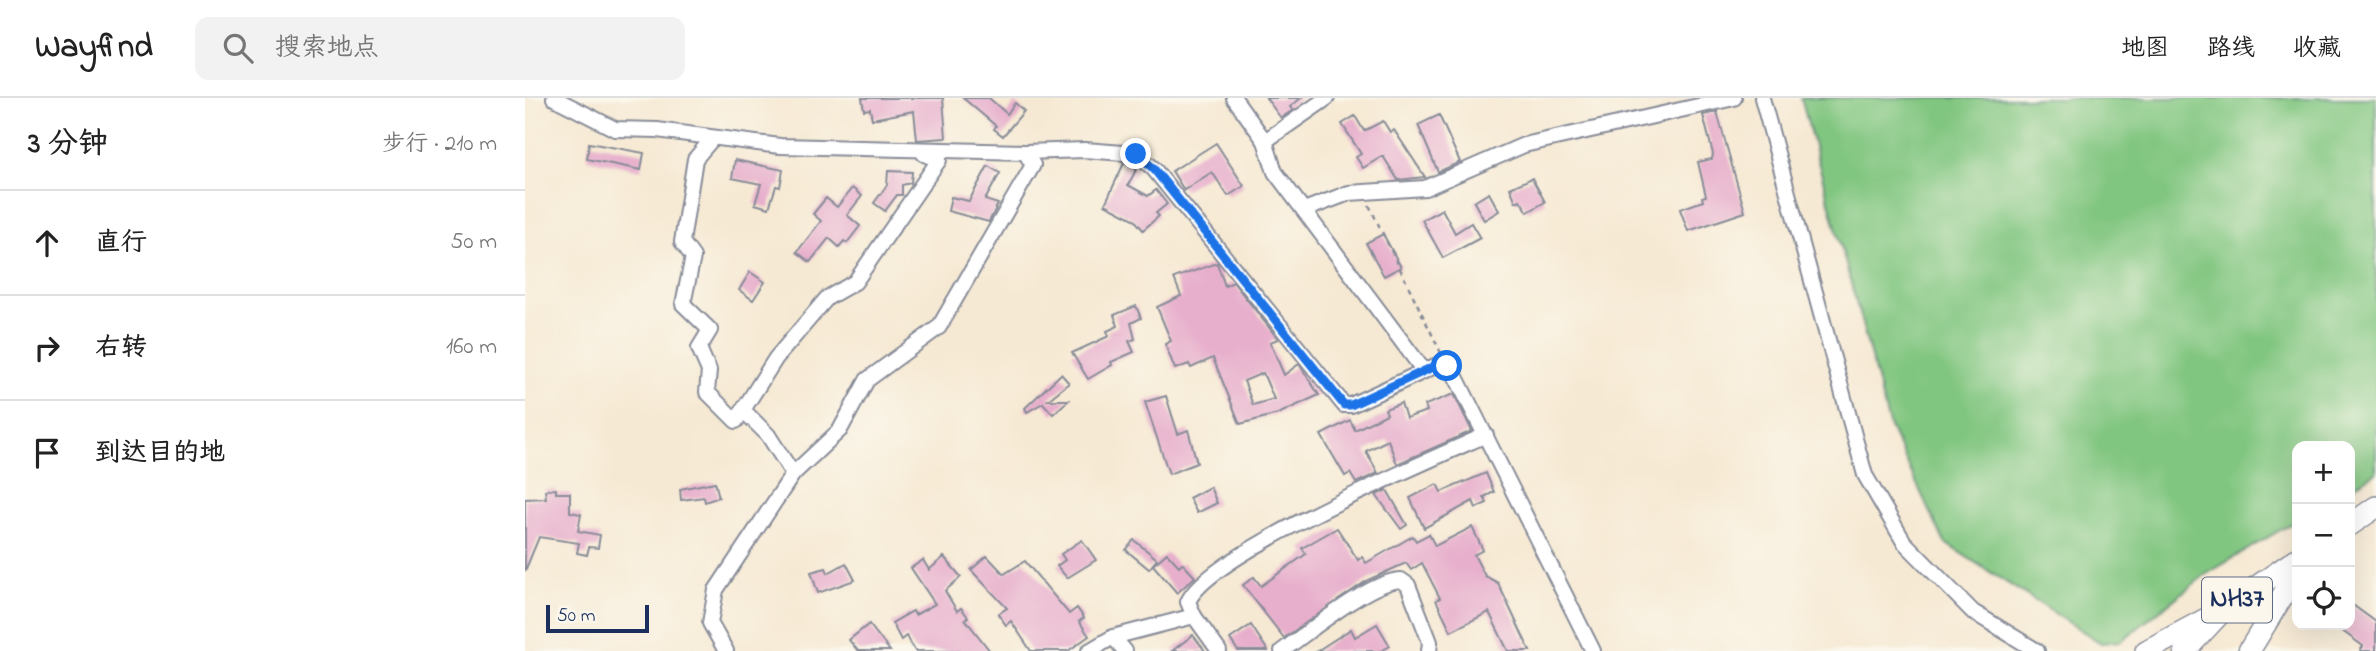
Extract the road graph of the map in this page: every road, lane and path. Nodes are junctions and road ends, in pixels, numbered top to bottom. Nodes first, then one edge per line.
1 (554, 98) edge
2 (1234, 98) edge
3 (1327, 98) edge
4 (1734, 98) edge
5 (1762, 98) edge
6 (712, 139) junction
7 (1265, 141) junction
8 (914, 150) junction
9 (1025, 152) junction
10 (1363, 192) junction
11 (1304, 211) junction
12 (1447, 366) junction
13 (1424, 371) junction
14 (743, 410) junction
15 (1486, 435) junction
16 (793, 474) junction
17 (2376, 507) edge
18 (2355, 522) edge
19 (2292, 562) edge
20 (2292, 580) edge
21 (2223, 610) junction
22 (1193, 616) junction
23 (1113, 637) junction
24 (726, 651) edge
25 (1089, 651) edge
26 (1125, 651) edge
27 (1219, 651) edge
28 (1282, 651) edge
29 (1429, 651) edge
30 (1593, 651) edge
31 (2037, 651) edge
32 (2146, 651) edge
33 (2185, 651) edge
34 (2249, 651) edge

1 - 6 street
2 - 7 street
3 - 7 street
4 - 10 street
5 - 31 street
6 - 8 street
6 - 14 street
7 - 11 street
8 - 9 street
8 - 14 street
9 - 13 street
9 - 16 street
10 - 11 street
10 - 12 path
11 - 13 street
12 - 13 street
12 - 15 street
14 - 16 street
15 - 22 street
15 - 30 street
16 - 24 street
17 - 18 highway
19 - 21 highway, NH37
20 - 34 highway
21 - 32 highway
21 - 33 highway, NH37
22 - 23 street
22 - 27 street
23 - 25 street
23 - 26 street
28 - 29 street

